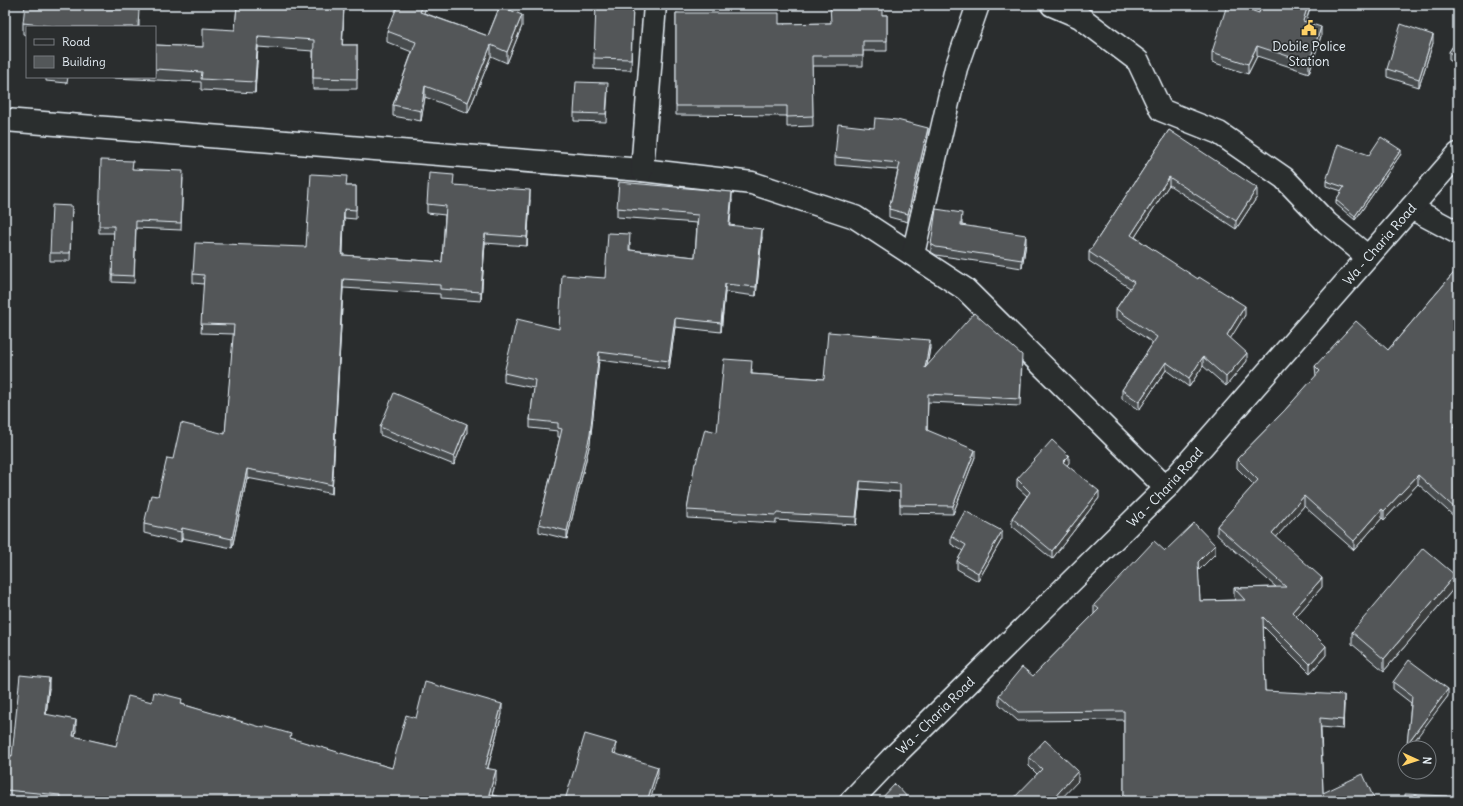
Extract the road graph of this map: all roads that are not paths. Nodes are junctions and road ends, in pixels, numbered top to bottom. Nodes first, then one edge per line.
1 (655, 5) edge
2 (978, 5) edge
3 (1052, 5) edge
4 (5, 120) edge
5 (1458, 154) edge
6 (642, 170) junction
7 (1411, 208) junction
8 (1458, 233) edge
9 (913, 254) junction
10 (1368, 257) junction
11 (1166, 488) junction
12 (851, 801) edge

1 - 6 street
2 - 9 street
3 - 10 street
4 - 6 street
5 - 7 street, Wa - Charia Road
6 - 9 street
7 - 8 street
7 - 10 street, Wa - Charia Road
9 - 11 street
10 - 11 street, Wa - Charia Road
11 - 12 street, Wa - Charia Road

